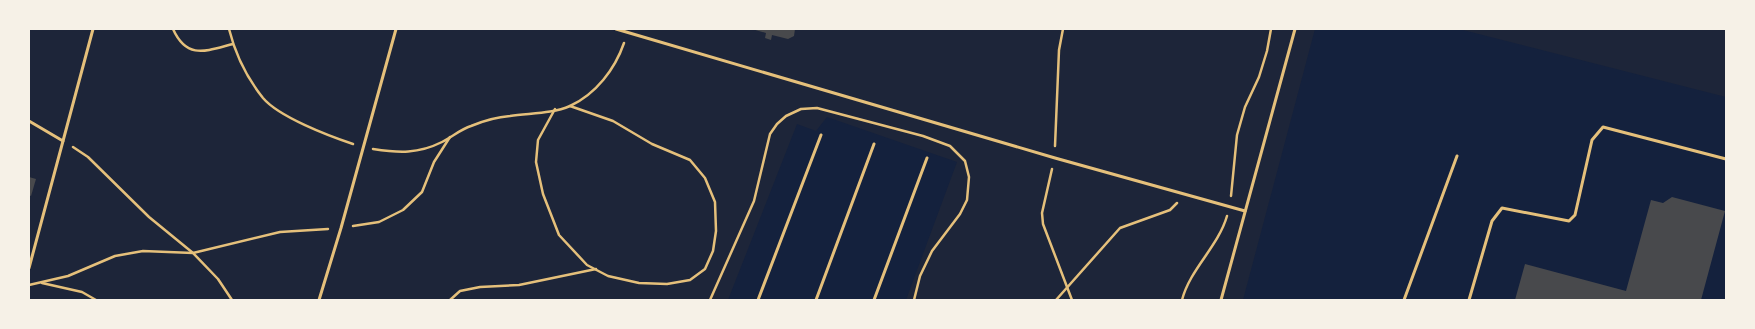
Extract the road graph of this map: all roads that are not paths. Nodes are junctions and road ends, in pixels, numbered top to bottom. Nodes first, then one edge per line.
1 (93, 29) edge
2 (396, 29) edge
3 (616, 29) edge
4 (1295, 29) edge
5 (29, 121) edge
6 (821, 135) dead end
7 (63, 141) junction
8 (874, 144) dead end
9 (1457, 156) dead end
10 (927, 158) dead end
11 (1726, 159) edge
12 (1245, 211) junction
13 (29, 268) edge
14 (320, 300) edge
15 (758, 300) edge
16 (816, 300) edge
17 (874, 300) edge
18 (1221, 300) edge
19 (1404, 300) edge
20 (1469, 300) edge

1 - 7 lane
2 - 14 lane
3 - 12 lane
4 - 12 lane
5 - 7 lane
6 - 15 lane
7 - 13 lane
8 - 16 lane
9 - 19 lane
10 - 17 lane
11 - 20 lane
12 - 18 lane

